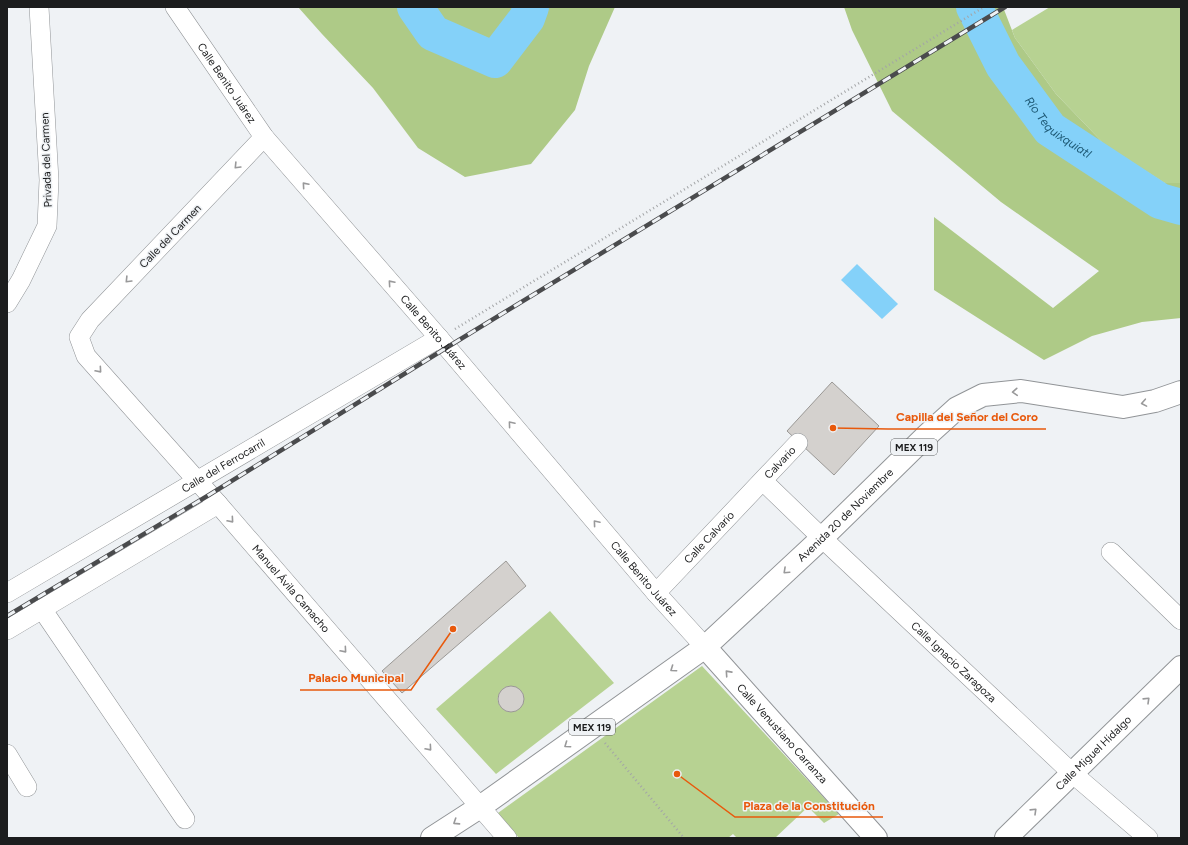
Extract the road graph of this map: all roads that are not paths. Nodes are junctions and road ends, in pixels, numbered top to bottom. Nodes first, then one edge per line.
1 (39, 7) edge
2 (175, 7) edge
3 (264, 137) junction
4 (7, 303) edge
5 (79, 337) joint
6 (439, 338) junction
7 (1181, 392) edge
8 (798, 443) dead end
9 (196, 481) junction
10 (763, 481) junction
11 (218, 504) junction
12 (822, 538) junction
13 (1111, 552) dead end
14 (7, 593) edge
15 (656, 593) junction
16 (42, 609) junction
17 (1181, 620) edge
18 (7, 630) edge
19 (705, 647) junction
20 (1181, 667) edge
21 (7, 754) edge
22 (1072, 773) junction
23 (27, 786) dead end
24 (480, 807) junction
25 (185, 819) dead end
26 (432, 838) edge
27 (507, 838) edge
28 (876, 838) edge
29 (1006, 838) edge
30 (1148, 838) edge

1 - 4 street, Privada del Carmen
2 - 3 street, Calle Benito Juárez
3 -> 5 street, Calle del Carmen
6 -> 3 street, Calle Benito Juárez
5 -> 9 street, Manuel Ávila Camacho
6 - 9 street, Calle del Ferrocarril
15 -> 6 street, Calle Benito Juárez
7 -> 12 main road, Avenida 20 de Noviembre / MEX 119
8 - 10 street, Calvario
9 - 11 street, Manuel Ávila Camacho
9 - 14 street, Calle del Ferrocarril
10 - 12 street, Calle Ignacio Zaragoza
10 - 15 street, Calle Calvario
11 - 16 street
11 -> 24 street, Manuel Ávila Camacho
12 -> 19 main road, Avenida 20 de Noviembre / MEX 119
12 - 22 street, Calle Ignacio Zaragoza
13 - 17 street
15 - 19 street, Calle Benito Juárez
16 - 18 street
16 - 25 street
19 -> 24 main road, MEX 119
28 -> 19 main road, Calle Venustiano Carranza
22 -> 20 main road, Calle Miguel Hidalgo
21 - 23 street
29 -> 22 main road, Calle Miguel Hidalgo
22 - 30 street, Calle Ignacio Zaragoza
24 -> 26 main road, MEX 119
24 - 27 street, Manuel Ávila Camacho

